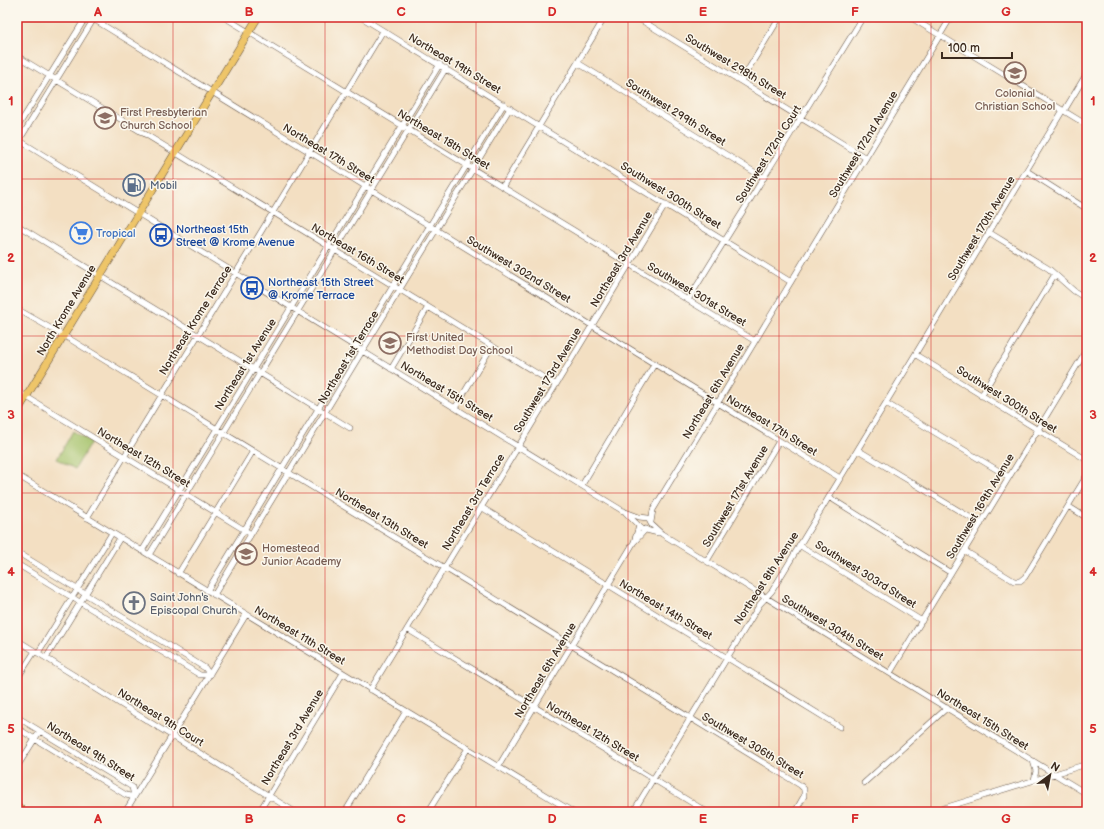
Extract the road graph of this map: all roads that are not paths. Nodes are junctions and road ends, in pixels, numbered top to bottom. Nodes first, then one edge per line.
1 (86, 17) edge
2 (224, 17) edge
3 (258, 17) edge
4 (361, 17) edge
5 (605, 17) edge
6 (636, 17) edge
7 (780, 17) edge
8 (863, 17) edge
9 (910, 17) edge
10 (952, 17) edge
11 (93, 18) edge
12 (384, 31) junction
13 (249, 32) junction
14 (940, 36) junction
15 (17, 56) edge
16 (578, 63) junction
17 (440, 64) junction
18 (446, 68) junction
19 (1087, 73) edge
20 (50, 76) junction
21 (56, 80) junction
22 (741, 81) junction
23 (347, 91) junction
24 (212, 93) junction
25 (504, 104) junction
26 (510, 108) junction
27 (1064, 111) junction
28 (801, 118) junction
29 (1087, 125) edge
30 (403, 126) junction
31 (539, 126) junction
32 (17, 128) edge
33 (408, 129) junction
34 (18, 141) edge
35 (310, 152) junction
36 (175, 154) junction
37 (866, 158) junction
38 (468, 165) junction
39 (473, 168) junction
40 (1027, 171) junction
41 (764, 178) junction
42 (365, 186) junction
43 (503, 186) junction
44 (372, 190) junction
45 (666, 204) junction
46 (1087, 209) edge
47 (273, 213) junction
48 (138, 214) junction
49 (17, 225) edge
50 (430, 226) junction
51 (436, 230) junction
52 (990, 233) junction
53 (726, 241) junction
54 (329, 247) junction
55 (335, 251) junction
56 (629, 264) junction
57 (236, 274) junction
58 (1055, 274) junction
59 (100, 275) junction
60 (791, 282) junction
61 (394, 286) junction
62 (400, 290) junction
63 (1087, 299) edge
64 (688, 300) junction
65 (428, 307) junction
66 (291, 308) junction
67 (17, 309) edge
68 (298, 312) junction
69 (592, 324) junction
70 (198, 335) junction
71 (63, 336) junction
72 (755, 341) junction
73 (492, 346) junction
74 (356, 348) junction
75 (1087, 349) edge
76 (363, 352) junction
77 (916, 355) junction
78 (655, 364) junction
79 (253, 369) junction
80 (391, 369) junction
81 (260, 373) junction
82 (556, 385) junction
83 (17, 391) edge
84 (161, 396) junction
85 (981, 396) junction
86 (26, 397) junction
87 (717, 403) junction
88 (886, 403) junction
89 (455, 408) junction
90 (318, 409) junction
91 (17, 412) edge
92 (325, 413) junction
93 (350, 428) dead end
94 (217, 430) junction
95 (1038, 430) junction
96 (223, 433) junction
97 (779, 441) junction
98 (518, 447) junction
99 (858, 450) junction
100 (253, 452) junction
101 (124, 456) junction
102 (1087, 460) edge
103 (282, 469) junction
104 (288, 473) junction
105 (17, 475) edge
106 (1087, 475) edge
107 (1009, 477) junction
108 (840, 478) junction
109 (582, 485) junction
110 (180, 490) junction
111 (187, 494) junction
112 (829, 497) junction
113 (1068, 506) junction
114 (481, 507) junction
115 (653, 510) junction
116 (623, 511) junction
117 (215, 512) junction
118 (87, 518) junction
119 (644, 518) junction
120 (1087, 518) edge
121 (651, 523) junction
122 (980, 524) junction
123 (639, 526) junction
124 (646, 529) junction
125 (245, 530) junction
126 (112, 533) junction
127 (251, 534) junction
128 (662, 534) junction
129 (120, 538) junction
130 (634, 542) junction
131 (799, 545) junction
132 (142, 551) junction
133 (964, 551) junction
134 (17, 552) edge
135 (149, 555) junction
136 (707, 561) junction
137 (17, 564) edge
138 (444, 568) junction
139 (951, 573) junction
140 (178, 574) junction
141 (608, 585) junction
142 (78, 589) junction
143 (208, 591) junction
144 (85, 594) junction
145 (214, 595) junction
146 (72, 598) junction
147 (766, 598) junction
148 (80, 602) junction
149 (246, 615) junction
150 (922, 621) junction
151 (141, 628) junction
152 (407, 629) junction
153 (136, 636) junction
154 (17, 640) edge
155 (571, 646) junction
156 (37, 652) junction
157 (46, 658) junction
158 (727, 658) junction
159 (343, 673) junction
160 (890, 673) junction
161 (210, 675) junction
162 (17, 679) edge
163 (370, 690) junction
164 (535, 707) junction
165 (947, 708) junction
166 (406, 711) junction
167 (17, 717) edge
168 (690, 718) junction
169 (840, 727) dead end
170 (17, 728) edge
171 (40, 731) junction
172 (172, 736) junction
173 (35, 739) junction
174 (468, 748) junction
175 (1032, 760) junction
176 (94, 764) junction
177 (1087, 764) edge
178 (17, 767) edge
179 (498, 767) junction
180 (89, 772) junction
181 (1054, 774) junction
182 (653, 779) junction
183 (1034, 780) junction
184 (864, 783) dead end
185 (1087, 794) edge
186 (269, 796) junction
187 (134, 798) junction
188 (17, 807) edge
189 (25, 812) edge
190 (125, 812) edge
191 (259, 812) edge
192 (295, 812) edge
193 (345, 812) edge
194 (428, 812) edge
195 (572, 812) edge
196 (632, 812) edge
197 (708, 812) edge
198 (795, 812) edge
199 (931, 812) edge

1 - 20 street
2 - 13 street, Northeast 18th Street
3 - 13 highway, North Krome Avenue
4 - 12 street, Northeast 19th Street
5 - 16 street
6 - 22 street, Southwest 298th Street
7 - 22 street
8 - 28 street, Southwest 172nd Court
9 - 14 street
10 - 14 street, Southwest 172nd Avenue
11 - 21 street
11 - 24 street, Northeast 17th Street
12 - 17 street, Northeast 19th Street
12 - 23 street, Northeast Krome Terrace
13 - 23 street, Northeast 18th Street
13 - 24 highway, North Krome Avenue
14 - 27 street
14 - 37 street, Southwest 172nd Avenue
15 - 20 street, Northeast 16th Street
16 - 31 street
16 - 41 street, Southwest 299th Street
17 - 18 street, Northeast 19th Street
17 - 30 street, Northeast 1st Avenue
18 - 25 street, Northeast 19th Street
18 - 33 street, Northeast 1st Avenue
19 - 27 street, Southwest 170th Avenue
20 - 21 street, Northeast 16th Street
20 - 32 street
21 - 34 street
21 - 36 street, Northeast 16th Street
22 - 28 street, Southwest 298th Street
23 - 30 street, Northeast 18th Street
23 - 35 street, Northeast Krome Terrace
24 - 35 street, Northeast 17th Street
24 - 36 highway, North Krome Avenue
25 - 26 street, Northeast 19th Street
25 - 38 street, Northeast 1st Terrace
26 - 31 street, Northeast 19th Street
26 - 39 street, Northeast 1st Terrace
27 - 29 street
27 - 40 street, Southwest 170th Avenue
28 - 37 street, Southwest 298th Street
28 - 41 street, Southwest 172nd Court
30 - 33 street, Northeast 18th Street
30 - 42 street, Northeast 1st Avenue
31 - 43 street
31 - 45 street, Southwest 300th Street
33 - 38 street, Northeast 18th Street
33 - 44 street, Northeast 1st Avenue
34 - 48 street, Northeast 15th Street
35 - 42 street, Northeast 17th Street
35 - 47 street, Northeast Krome Terrace
36 - 47 street, Northeast 16th Street
36 - 48 highway, North Krome Avenue
37 - 60 street, Southwest 172nd Avenue
38 - 39 street, Northeast 18th Street
38 - 50 street, Northeast 1st Terrace
39 - 43 street, Northeast 18th Street
39 - 51 street, Northeast 1st Terrace
40 - 46 street
40 - 52 street, Southwest 170th Avenue
41 - 53 street, Southwest 172nd Court
42 - 44 street, Northeast 17th Street
42 - 54 street, Northeast 1st Avenue
43 - 56 street, Northeast 18th Street
44 - 50 street, Northeast 17th Street
44 - 55 street, Northeast 1st Avenue
45 - 53 street, Southwest 300th Street
45 - 56 street, Northeast 3rd Avenue
47 - 54 street, Northeast 16th Street
47 - 57 street, Northeast Krome Terrace
48 - 57 street, Northeast 15th Street
48 - 59 highway, North Krome Avenue
49 - 59 street
50 - 51 street, Northeast 17th Street
50 - 61 street, Northeast 1st Terrace
51 - 62 street, Northeast 1st Terrace
51 - 69 street, Southwest 302nd Street
52 - 58 street
52 - 77 street, Southwest 170th Avenue
53 - 60 street, Southwest 300th Street
53 - 64 street, Southwest 172nd Court
54 - 55 street, Northeast 16th Street
54 - 66 street, Northeast 1st Avenue
55 - 61 street, Northeast 16th Street
55 - 68 street, Northeast 1st Avenue
56 - 64 street, Southwest 301st Street
56 - 69 street, Northeast 3rd Avenue
57 - 66 street, Northeast 15th Street
57 - 70 street, Northeast Krome Terrace
58 - 63 street
58 - 85 street
59 - 70 street
59 - 71 highway, North Krome Avenue
60 - 72 street, Northeast 6th Avenue
61 - 62 street, Northeast 16th Street
61 - 74 street, Northeast 1st Terrace
62 - 65 street, Northeast 16th Street
62 - 76 street, Northeast 1st Terrace
64 - 72 street, Southwest 301st Street
65 - 73 street
65 - 80 street
66 - 68 street, Northeast 15th Street
66 - 79 street, Northeast 1st Avenue
67 - 71 street, Northeast 13th Street
68 - 74 street, Northeast 15th Street
68 - 81 street, Northeast 1st Avenue
69 - 78 street, Northeast 17th Street
69 - 82 street, Southwest 173rd Avenue
70 - 79 street
70 - 84 street, Northeast Krome Terrace
71 - 84 street, Northeast 13th Street
71 - 86 highway, North Krome Avenue
72 - 87 street, Northeast 6th Avenue
73 - 82 street
73 - 89 street
74 - 76 street, Northeast 15th Street
74 - 90 street, Northeast 1st Terrace
75 - 95 street, Southwest 169th Avenue
76 - 80 street, Northeast 15th Street
76 - 92 street, Northeast 1st Terrace
77 - 85 street, Southwest 300th Street
77 - 88 street, Northeast 8th Avenue
78 - 87 street, Northeast 17th Street
78 - 109 street
79 - 81 street
79 - 94 street, Northeast 1st Avenue
80 - 89 street, Northeast 15th Street
81 - 90 street
81 - 96 street, Northeast 1st Avenue
82 - 98 street, Southwest 173rd Avenue
83 - 86 street, Northeast 12th Street
84 - 94 street, Northeast 13th Street
84 - 101 street, Northeast Krome Terrace
85 - 95 street, Southwest 300th Street
86 - 91 highway, North Krome Avenue
86 - 101 street, Northeast 12th Street
87 - 97 street, Northeast 17th Street
87 - 115 street, Northeast 6th Avenue
88 - 99 street, Northeast 8th Avenue
88 - 107 street
89 - 98 street, Northeast 15th Street
90 - 92 street
90 - 103 street, Northeast 1st Terrace
92 - 93 street
92 - 104 street, Northeast 1st Terrace
94 - 96 street, Northeast 13th Street
94 - 110 street, Northeast 1st Avenue
95 - 102 street, Southwest 300th Street
95 - 107 street, Southwest 169th Avenue
96 - 100 street, Northeast 13th Street
96 - 111 street, Northeast 1st Avenue
97 - 108 street, Northeast 17th Street
97 - 136 street, Southwest 171st Avenue
98 - 109 street, Northeast 15th Street
98 - 114 street, Northeast 3rd Terrace
99 - 108 street, Northeast 8th Avenue
99 - 122 street
100 - 103 street, Northeast 13th Street
100 - 117 street
101 - 110 street, Northeast 12th Street
101 - 118 street, Northeast Krome Terrace
103 - 104 street, Northeast 13th Street
103 - 125 street, Northeast 1st Terrace
104 - 127 street, Northeast 1st Terrace
104 - 138 street, Northeast 13th Street
105 - 118 street, Northeast 11th Street
106 - 113 street
107 - 122 street, Southwest 169th Avenue
108 - 112 street, Northeast 8th Avenue
109 - 116 street, Northeast 15th Street
110 - 111 street, Northeast 12th Street
110 - 132 street, Northeast 1st Avenue
111 - 117 street, Northeast 12th Street
111 - 135 street, Northeast 1st Avenue
112 - 131 street, Northeast 8th Avenue
112 - 139 street
113 - 120 street
113 - 133 street
114 - 138 street, Northeast 3rd Terrace
114 - 141 street, Northeast 14th Street
115 - 119 street, Northeast 6th Avenue
115 - 121 street, Northeast 6th Avenue
116 - 119 street, Northeast 15th Street
116 - 123 street, Northeast 15th Street
117 - 125 street, Northeast 12th Street
117 - 140 street
118 - 126 street, Northeast 11th Street
119 - 121 street
119 - 123 street
121 - 124 street
121 - 128 street
122 - 133 street, Southwest 169th Avenue
123 - 124 street
123 - 130 street, Northeast 6th Avenue
124 - 128 street
124 - 130 street, Northeast 6th Avenue
125 - 127 street, Northeast 12th Street
125 - 143 street, Northeast 1st Terrace
126 - 129 street, Northeast 11th Street
126 - 142 street
127 - 145 street, Northeast 1st Terrace
128 - 136 street
129 - 132 street, Northeast 11th Street
129 - 144 street
130 - 141 street, Northeast 6th Avenue
131 - 147 street, Northeast 8th Avenue
131 - 150 street, Southwest 303rd Street
132 - 135 street, Northeast 11th Street
133 - 139 street, Southwest 169th Avenue
134 - 142 street
135 - 140 street, Northeast 11th Street
136 - 147 street
137 - 146 street
138 - 152 street
138 - 155 street, Northeast 13th Street
139 - 150 street, Southwest 169th Avenue
140 - 143 street, Northeast 11th Street
141 - 155 street, Northeast 6th Avenue
141 - 158 street, Northeast 14th Street
142 - 144 street
142 - 146 street
143 - 145 street, Northeast 11th Street
144 - 148 street
144 - 151 street
145 - 149 street, Northeast 11th Street
146 - 148 street
146 - 156 street
147 - 158 street, Northeast 8th Avenue
147 - 160 street, Southwest 304th Street
148 - 153 street
148 - 157 street
149 - 159 street, Northeast 11th Street
149 - 161 street
150 - 160 street, Southwest 169th Avenue
151 - 153 street
151 - 161 street
152 - 163 street
152 - 164 street, Northeast 12th Street
153 - 161 street
154 - 156 street, Northeast 9th Court
155 - 164 street, Northeast 6th Avenue
155 - 168 street, Northeast 13th Street
156 - 157 street, Northeast 9th Court
156 - 162 street
157 - 172 street, Northeast 9th Court
158 - 168 street, Northeast 8th Avenue
158 - 169 street, Northeast 14th Street
159 - 163 street, Northeast 11th Street
159 - 186 street, Northeast 3rd Avenue
160 - 165 street, Northeast 15th Street
161 - 172 street
163 - 166 street, Northeast 11th Street
164 - 179 street, Northeast 6th Avenue
164 - 182 street, Northeast 12th Street
165 - 175 street, Northeast 15th Street
165 - 184 street
166 - 174 street, Northeast 11th Street
166 - 193 street
167 - 171 street, Northeast 9th Street
168 - 182 street, Northeast 8th Avenue
168 - 198 street, Southwest 306th Street
170 - 173 street, Northeast 9th Street
171 - 173 street
171 - 176 street, Northeast 9th Street
172 - 186 street, Northeast 9th Court
172 - 187 street
173 - 178 street
173 - 180 street, Northeast 9th Street
174 - 179 street, Northeast 11th Street
174 - 194 street
175 - 181 street, Northeast 15th Street
175 - 183 street
176 - 180 street
176 - 187 street, Northeast 9th Street
177 - 181 street
179 - 195 street, Northeast 11th Street
180 - 187 street, Northeast 9th Street
181 - 183 street
181 - 185 street, Northeast 15th Street
182 - 196 street, Northeast 8th Avenue
182 - 197 street, Northeast 12th Street
183 - 199 street
186 - 191 street, Northeast 3rd Avenue
186 - 192 street, Northeast 9th Court
187 - 190 street
188 - 189 highway

